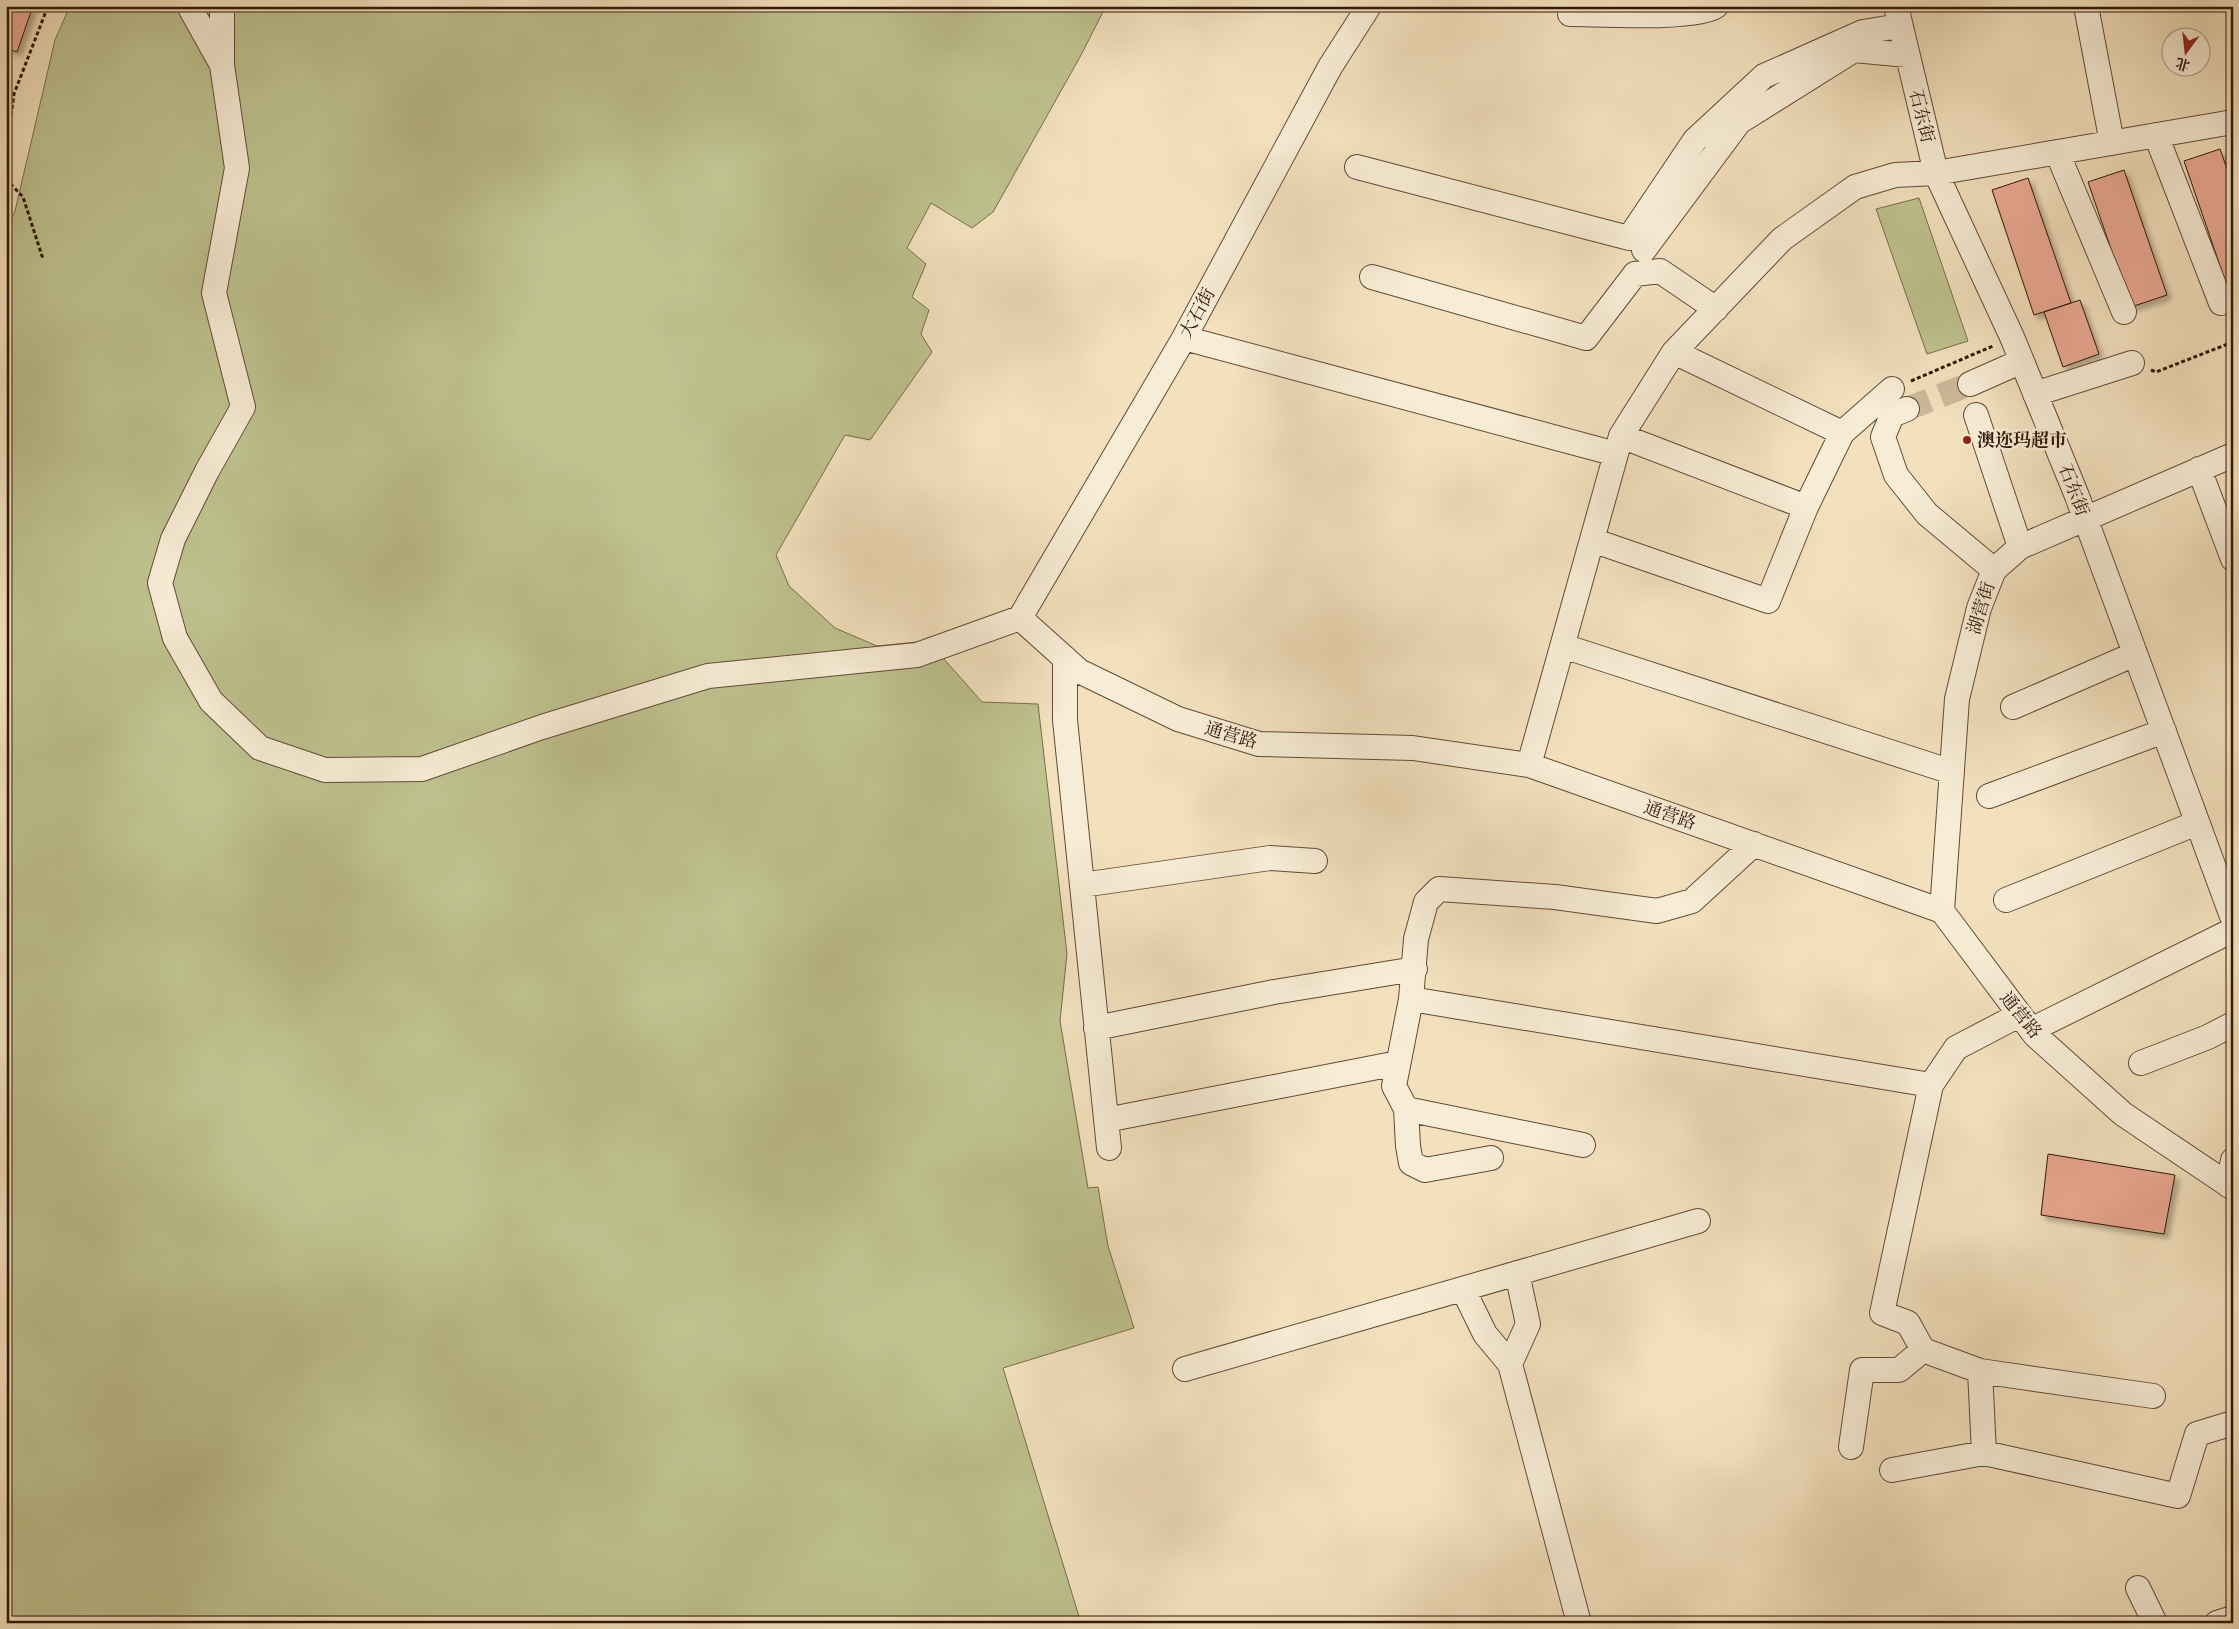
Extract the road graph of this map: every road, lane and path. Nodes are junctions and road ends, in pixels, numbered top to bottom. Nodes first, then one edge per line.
1 (48, 6) edge
2 (189, 6) edge
3 (222, 6) edge
4 (1370, 6) edge
5 (1716, 6) edge
6 (2086, 6) edge
7 (1570, 14) dead end
8 (1898, 16) edge
9 (1906, 54) junction
10 (222, 65) junction
11 (2233, 122) edge
12 (2156, 135) junction
13 (2112, 143) junction
14 (2057, 152) junction
15 (6, 154) edge
16 (1357, 167) dead end
17 (1936, 174) junction
18 (6, 179) edge
19 (1644, 250) dead end
20 (43, 259) dead end
21 (1372, 278) dead end
22 (2221, 303) dead end
23 (1716, 309) junction
24 (2124, 312) dead end
25 (2012, 337) junction
26 (1184, 338) junction
27 (2233, 342) edge
28 (1674, 352) junction
29 (2022, 361) junction
30 (2132, 363) joint
31 (1970, 384) tunnel mouth
32 (1892, 389) joint
33 (2035, 394) junction
34 (1907, 409) tunnel mouth
35 (1976, 415) dead end
36 (1842, 433) junction
37 (1619, 445) junction
38 (2233, 455) edge
39 (2198, 470) junction
40 (1806, 507) junction
41 (2086, 518) junction
42 (1592, 540) junction
43 (2020, 547) junction
44 (2233, 560) edge
45 (1994, 570) junction
46 (1020, 618) junction
47 (1562, 646) junction
48 (2135, 654) junction
49 (1065, 658) junction
50 (2013, 707) dead end
51 (2164, 731) junction
52 (1529, 765) junction
53 (1952, 772) junction
54 (1989, 796) dead end
55 (2197, 823) junction
56 (1754, 844) junction
57 (1315, 861) dead end
58 (1082, 885) junction
59 (2006, 900) dead end
60 (1942, 911) junction
61 (2233, 919) edge
62 (2233, 930) edge
63 (1415, 969) junction
64 (1411, 999) junction
65 (2025, 1022) junction
66 (2233, 1024) edge
67 (1096, 1028) junction
68 (1398, 1063) junction
69 (2141, 1063) dead end
70 (1932, 1085) junction
71 (1406, 1109) junction
72 (1106, 1120) junction
73 (1583, 1145) dead end
74 (1109, 1148) dead end
75 (1490, 1158) dead end
76 (2233, 1160) edge
77 (2230, 1186) edge
78 (1698, 1221) dead end
79 (1517, 1273) junction
80 (1463, 1289) junction
81 (1924, 1350) junction
82 (1510, 1364) junction
83 (1185, 1369) dead end
84 (1980, 1371) junction
85 (2153, 1396) dead end
86 (2233, 1423) edge
87 (1851, 1447) dead end
88 (1984, 1453) junction
89 (1892, 1470) dead end
90 (2138, 1588) dead end
91 (2233, 1618) edge
92 (1579, 1623) edge
93 (2155, 1623) edge
94 (2216, 1623) edge

1 - 15 path
2 - 10 street
3 - 10 street
4 - 26 street, 大石街
5 - 7 street
6 - 13 street
8 - 9 street, 石东街
8 - 16 street
9 - 17 street, 石东街
9 - 19 street
10 - 46 street
11 - 12 street
12 - 13 street
12 - 22 street
13 - 14 street
14 - 17 street
14 - 24 street
17 - 23 street
17 - 25 street, 石东街
18 - 20 path
21 - 23 street
23 - 28 street
25 - 29 street, 石东街
25 - 32 path
26 - 37 street
26 - 46 street, 大石街
27 - 30 path
28 - 36 street
28 - 37 street
29 - 31 street
29 - 33 street, 石东街
30 - 33 street
32 - 36 street
33 - 41 street, 石东街
34 - 45 street
35 - 43 street
36 - 40 street
37 - 40 street
37 - 42 street
38 - 39 street, 湖营街
39 - 41 street, 湖营街
39 - 44 street
40 - 42 street
41 - 43 street, 湖营街
41 - 48 street, 石东街
42 - 47 street
43 - 45 street, 湖营街
45 - 53 street, 湖营街
46 - 49 street, 通营路
47 - 52 street
47 - 53 street
48 - 50 street
48 - 51 street, 石东街
49 - 52 street, 通营路
49 - 58 street
51 - 54 street
51 - 55 street, 石东街
52 - 56 street, 通营路
53 - 60 street, 湖营街
55 - 59 street
55 - 61 street, 石东街
56 - 60 street, 通营路
56 - 63 street
57 - 58 street
58 - 67 street
60 - 65 street, 通营路
62 - 65 street
63 - 64 street
63 - 67 street
64 - 68 street
64 - 70 street
65 - 70 street
65 - 77 street, 通营路
66 - 69 street
67 - 72 street
68 - 71 street
68 - 72 street
70 - 81 street
71 - 73 street
71 - 75 street
72 - 74 street
76 - 77 street
78 - 79 street
79 - 80 street
79 - 82 street
80 - 82 street
80 - 83 street
81 - 84 street
81 - 87 street
82 - 92 street
84 - 85 street
84 - 88 street
86 - 88 street
88 - 89 street
90 - 93 street
91 - 94 street

